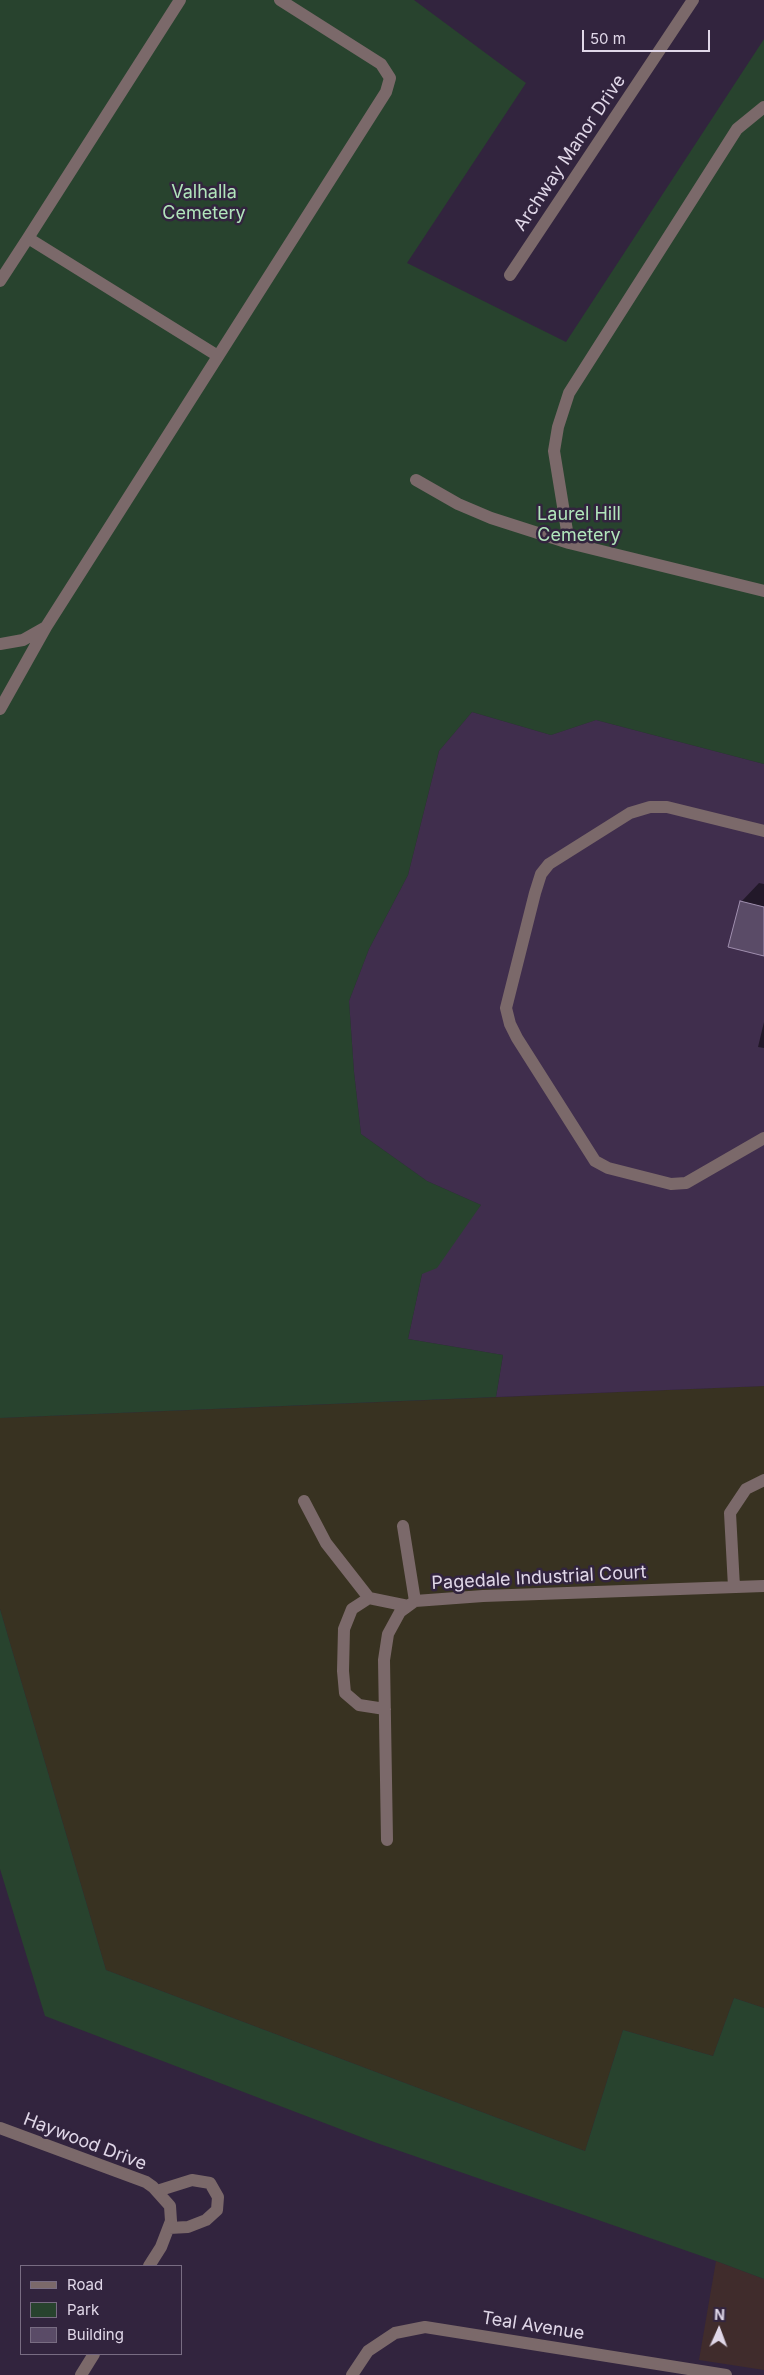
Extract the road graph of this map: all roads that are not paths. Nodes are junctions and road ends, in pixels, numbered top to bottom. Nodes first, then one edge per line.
1 (180, 0) edge
2 (280, 0) edge
3 (693, 0) edge
4 (764, 107) edge
5 (28, 238) junction
6 (510, 275) dead end
7 (0, 281) edge
8 (218, 356) junction
9 (416, 480) dead end
10 (568, 543) junction
11 (764, 591) edge
12 (46, 626) junction
13 (0, 644) edge
14 (0, 709) edge
15 (764, 831) edge
16 (764, 1138) edge
17 (764, 1480) edge
18 (304, 1501) dead end
19 (403, 1526) dead end
20 (764, 1586) edge
21 (734, 1587) junction
22 (369, 1598) junction
23 (412, 1604) junction
24 (385, 1709) junction
25 (387, 1840) dead end
26 (0, 2128) edge
27 (157, 2191) junction
28 (169, 2228) junction
29 (150, 2265) edge
30 (93, 2355) edge
31 (80, 2375) edge
32 (352, 2375) edge
33 (726, 2375) edge

1 - 5 street
2 - 8 street
3 - 6 street, Archway Manor Drive
4 - 10 street
5 - 7 street
5 - 8 street
8 - 12 street
9 - 10 street
10 - 11 street
12 - 13 street
12 - 14 street
15 - 16 street
17 - 21 street
18 - 22 street
19 - 23 street
20 - 21 street, Pagedale Industrial Court
21 - 23 street, Pagedale Industrial Court
22 - 23 street, Pagedale Industrial Court
22 - 24 street
23 - 24 street
24 - 25 street
26 - 27 street, Haywood Drive
27 - 28 street, Haywood Drive
27 - 28 street, Haywood Drive
28 - 29 street
30 - 31 street
32 - 33 street, Teal Avenue

